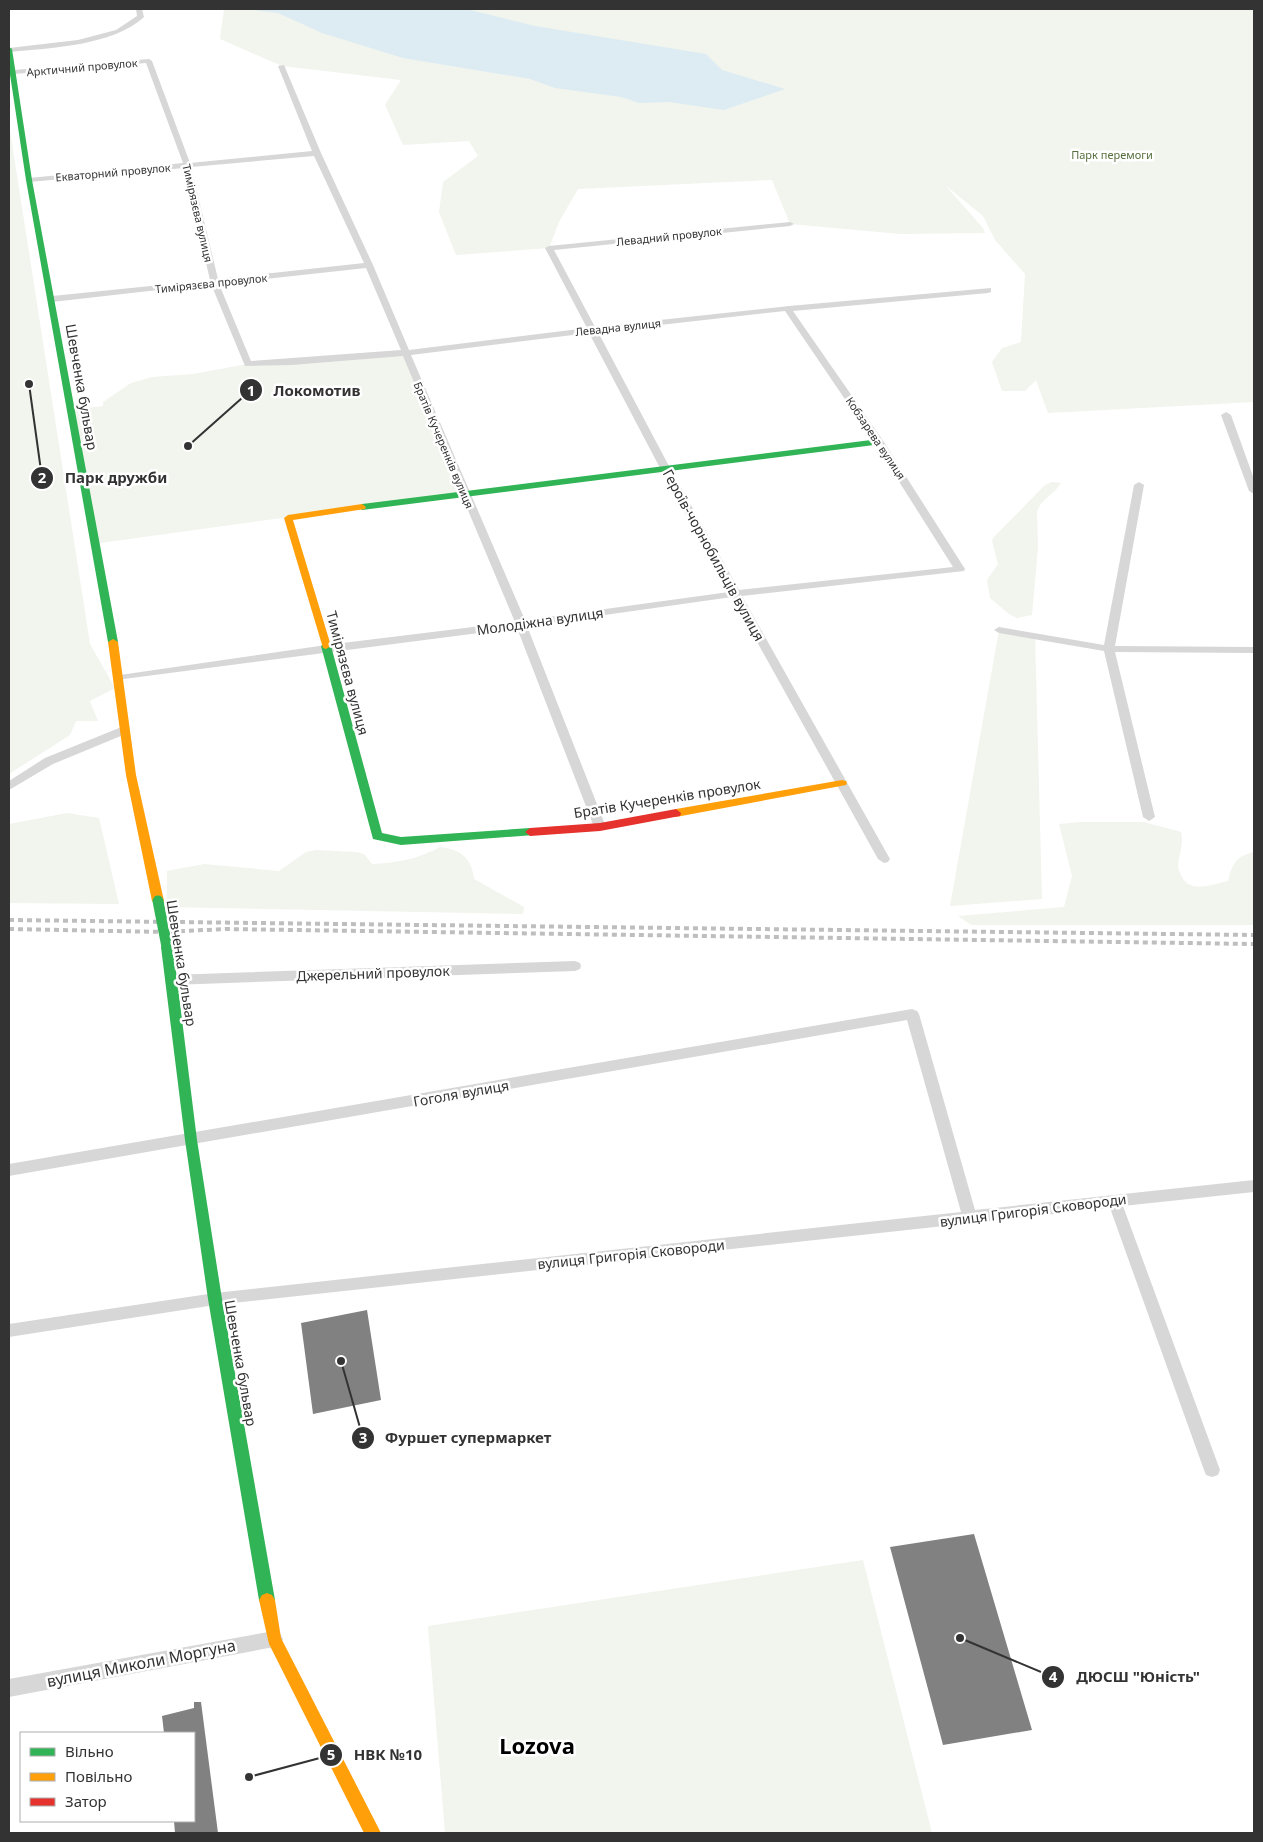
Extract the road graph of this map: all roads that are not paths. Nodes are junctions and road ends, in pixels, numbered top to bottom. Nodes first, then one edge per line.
1 (139, 9) edge
2 (9, 49) edge
3 (149, 61) joint
4 (282, 66) dead end
5 (14, 72) junction
6 (317, 153) junction
7 (187, 165) junction
8 (29, 180) junction
9 (790, 224) dead end
10 (549, 248) joint
11 (369, 265) junction
12 (215, 284) junction
13 (988, 290) dead end
14 (52, 300) junction
15 (788, 309) junction
16 (591, 330) junction
17 (406, 354) junction
18 (248, 364) joint
19 (1226, 415) dead end
20 (879, 442) junction
21 (665, 468) junction
22 (1139, 485) dead end
23 (1254, 491) edge
24 (464, 492) junction
25 (960, 569) joint
26 (735, 594) junction
27 (521, 624) junction
28 (998, 630) dead end
29 (326, 648) junction
30 (1110, 649) junction
31 (1254, 650) edge
32 (120, 678) junction
33 (124, 730) junction
34 (842, 783) junction
35 (9, 786) edge
36 (1149, 817) dead end
37 (600, 827) junction
38 (377, 836) joint
39 (884, 859) dead end
40 (575, 966) dead end
41 (171, 980) junction
42 (191, 1140) junction
43 (9, 1170) edge
44 (1254, 1186) edge
45 (1114, 1200) junction
46 (970, 1217) junction
47 (215, 1299) junction
48 (9, 1331) edge
49 (1212, 1470) dead end
50 (274, 1639) junction
51 (9, 1688) edge
52 (373, 1833) edge

1 - 2 street
2 - 5 street, Шевченка бульвар
3 - 5 street, Арктичний провулок
3 - 7 street, Тимірязєва вулиця
4 - 6 street, Братів Кучеренків вулиця
5 - 8 street, Шевченка бульвар
6 - 7 street, Екваторний провулок
6 - 11 street, Братів Кучеренків вулиця
7 - 8 street, Екваторний провулок
7 - 12 street, Тимірязєва вулиця
8 - 14 street, Шевченка бульвар
9 - 10 street, Левадний провулок
10 - 16 street, Героїв-чорнобильців вулиця
11 - 12 street, Тимірязєва провулок
11 - 17 street, Братів Кучеренків вулиця
12 - 14 street, Тимірязєва провулок
12 - 18 street, Тимірязєва вулиця
13 - 15 street, Левадна вулиця
14 - 32 street, Шевченка бульвар
15 - 16 street, Левадна вулиця
15 - 20 street, Кобзарева вулиця
16 - 17 street, Левадна вулиця
16 - 21 street, Героїв-чорнобильців вулиця
17 - 18 street, Левадна вулиця
17 - 24 street, Братів Кучеренків вулиця
19 - 23 street
20 - 21 street
20 - 25 street, Кобзарева вулиця
21 - 24 street
21 - 26 street, Героїв-чорнобильців вулиця
22 - 30 street
24 - 27 street, Братів Кучеренків вулиця
24 - 29 street, Тимірязєва вулиця
25 - 26 street, Молодіжна вулиця
26 - 27 street, Молодіжна вулиця
26 - 34 street, Героїв-чорнобильців вулиця
27 - 29 street, Молодіжна вулиця
27 - 37 street, Братів Кучеренків вулиця
28 - 30 street
29 - 32 street, Молодіжна вулиця
29 - 38 street, Тимірязєва вулиця
30 - 31 street
30 - 36 street
32 - 33 street, Шевченка бульвар
33 - 35 street
33 - 41 street, Шевченка бульвар, bridge
34 - 37 street, Братів Кучеренків провулок
34 - 39 street, Героїв-чорнобильців вулиця
37 - 38 street, Братів Кучеренків провулок
40 - 41 street, Джерельний провулок
41 - 42 street, Шевченка бульвар
42 - 43 street, Гоголя вулиця
42 - 46 street, Гоголя вулиця
42 - 47 street, Шевченка бульвар
44 - 45 street, вулиця Григорія Сковороди
45 - 46 street, вулиця Григорія Сковороди
45 - 49 street
46 - 47 street, вулиця Григорія Сковороди
47 - 48 street, вулиця Григорія Сковороди
47 - 50 street, Шевченка бульвар
50 - 51 street, вулиця Миколи Моргуна
50 - 52 street, Шевченка бульвар

